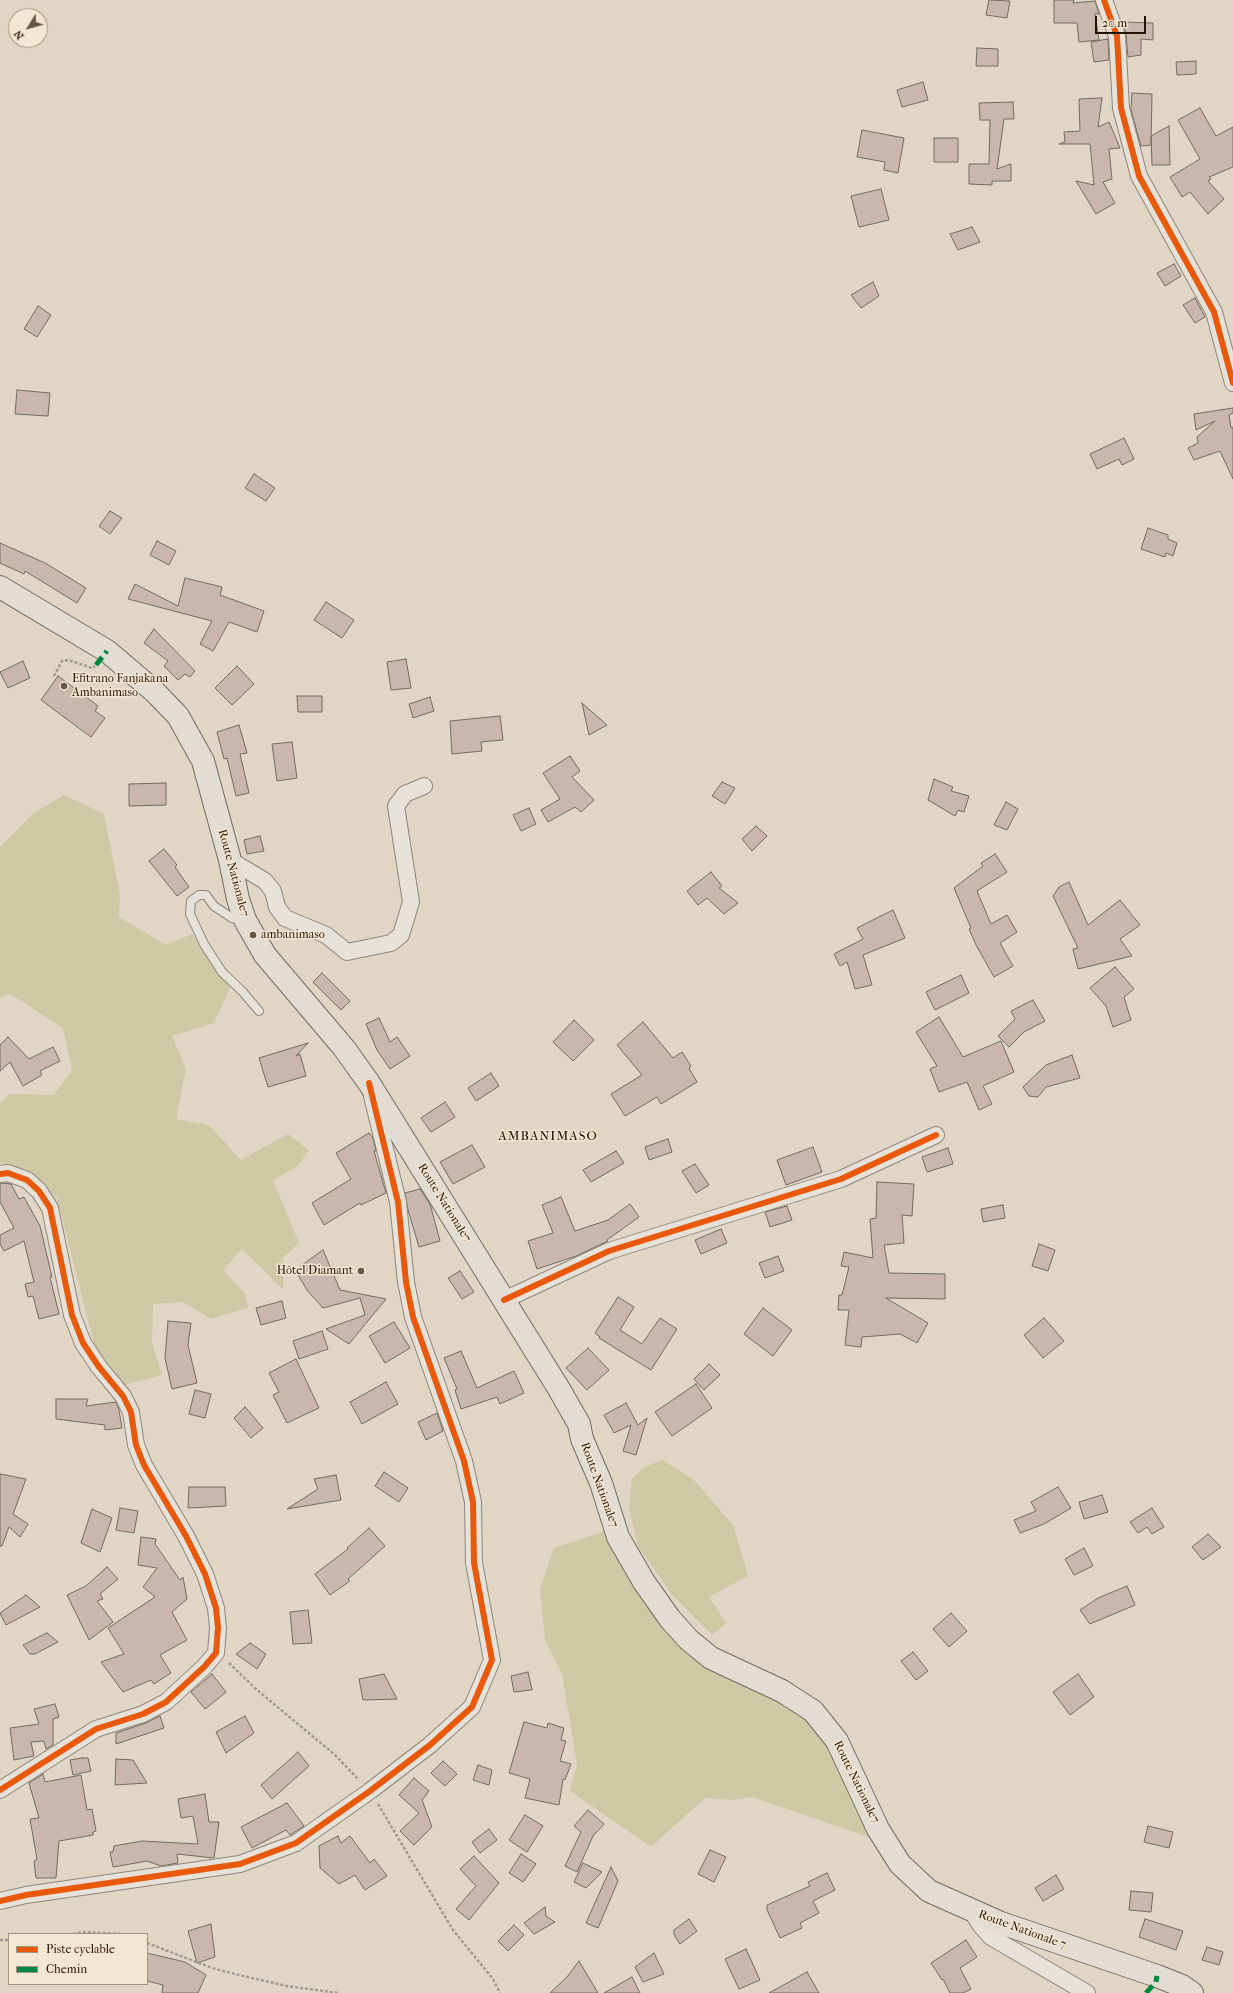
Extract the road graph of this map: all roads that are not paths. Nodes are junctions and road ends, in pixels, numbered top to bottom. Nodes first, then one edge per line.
1 (1104, 0) edge
2 (1233, 383) edge
3 (0, 587) edge
4 (424, 786) dead end
5 (230, 860) junction
6 (245, 920) junction
7 (259, 1011) dead end
8 (369, 1083) junction
9 (936, 1135) dead end
10 (0, 1174) edge
11 (504, 1300) junction
12 (0, 1790) edge
13 (878, 1829) joint
14 (0, 1901) edge
15 (972, 1912) junction
16 (1087, 1993) edge
17 (1192, 1993) edge

1 - 2 street
3 - 5 main road, Route Nationale7
4 - 5 street
5 - 6 main road, Route Nationale7
6 - 7 lane
6 - 8 main road, Route Nationale7
8 - 11 main road, Route Nationale7
8 - 14 street
9 - 11 street
10 - 12 street
11 - 13 main road, Route Nationale7
13 - 15 main road, Route Nationale 7
15 - 16 street
15 - 17 main road, Route Nationale 7

